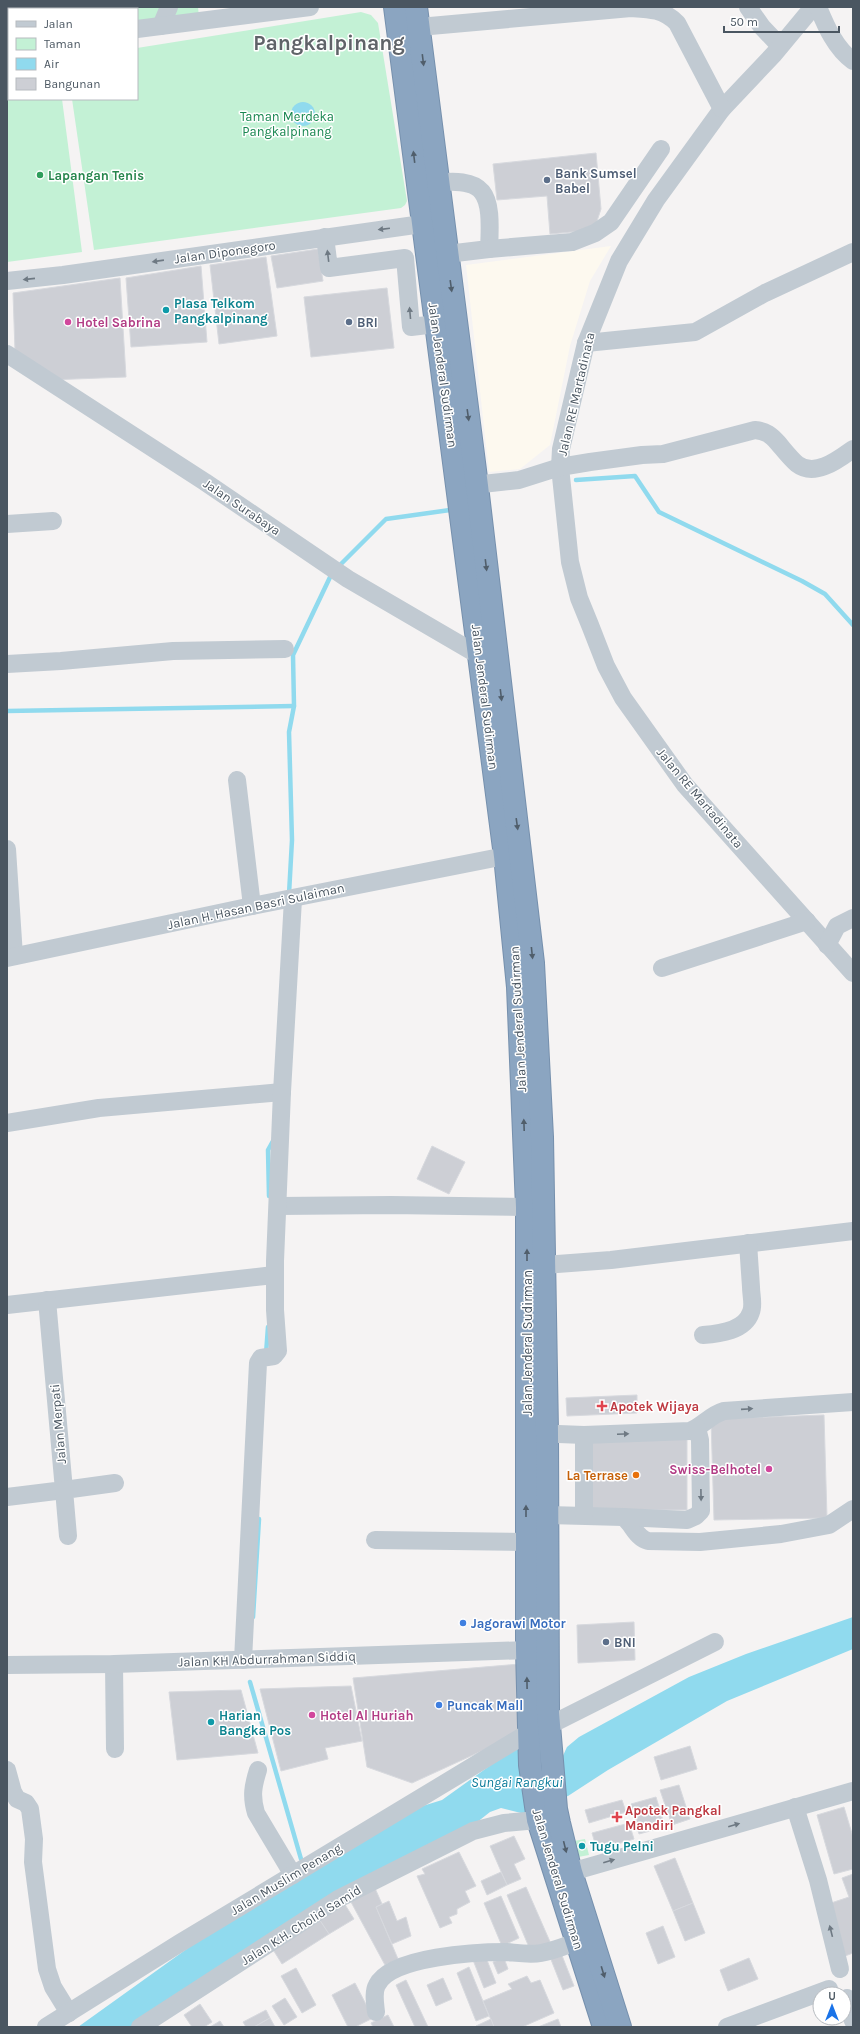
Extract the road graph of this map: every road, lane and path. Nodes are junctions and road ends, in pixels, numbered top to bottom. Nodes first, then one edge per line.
1 (169, 7) edge
2 (310, 7) edge
3 (395, 7) edge
4 (748, 7) edge
5 (813, 7) edge
6 (818, 7) edge
7 (417, 17) edge
8 (161, 26) junction
9 (138, 29) edge
10 (780, 46) junction
11 (853, 61) edge
12 (722, 109) junction
13 (662, 149) dead end
14 (428, 184) junction
15 (615, 216) junction
16 (432, 222) junction
17 (639, 228) junction
18 (325, 237) junction
19 (489, 249) junction
20 (853, 252) edge
21 (446, 254) junction
22 (7, 281) edge
23 (436, 324) junction
24 (586, 343) junction
25 (7, 354) edge
26 (853, 449) edge
27 (560, 467) junction
28 (468, 486) junction
29 (53, 521) dead end
30 (7, 524) edge
31 (285, 649) dead end
32 (480, 656) junction
33 (7, 664) edge
34 (237, 780) dead end
35 (7, 849) edge
36 (505, 856) junction
37 (289, 900) junction
38 (252, 906) junction
39 (853, 918) edge
40 (807, 921) junction
41 (827, 945) junction
42 (10, 957) edge
43 (662, 968) dead end
44 (853, 973) edge
45 (277, 1092) junction
46 (7, 1123) edge
47 (278, 1206) junction
48 (527, 1207) junction
49 (853, 1231) edge
50 (748, 1244) junction
51 (544, 1265) junction
52 (269, 1276) junction
53 (47, 1300) junction
54 (7, 1305) edge
55 (703, 1335) dead end
56 (853, 1402) edge
57 (697, 1428) junction
58 (536, 1433) junction
59 (584, 1435) junction
60 (115, 1483) dead end
61 (64, 1490) junction
62 (7, 1497) edge
63 (853, 1509) edge
64 (548, 1515) junction
65 (584, 1515) junction
66 (623, 1517) junction
67 (68, 1536) dead end
68 (375, 1540) dead end
69 (527, 1542) junction
70 (715, 1642) dead end
71 (527, 1650) junction
72 (243, 1660) junction
73 (114, 1664) junction
74 (7, 1665) edge
75 (548, 1726) junction
76 (528, 1741) junction
77 (115, 1749) dead end
78 (7, 1770) edge
79 (258, 1770) dead end
80 (853, 1788) edge
81 (853, 1791) edge
82 (12, 1801) edge
83 (795, 1807) junction
84 (544, 1815) junction
85 (571, 1872) junction
86 (293, 1875) junction
87 (576, 1942) junction
88 (846, 1972) edge
89 (832, 1986) edge
90 (812, 2002) edge
91 (376, 2012) dead end
92 (68, 2013) junction
93 (46, 2027) edge
94 (140, 2027) edge
95 (604, 2027) edge
96 (620, 2027) edge
97 (727, 2027) edge

1 - 8 street
2 - 8 street
14 -> 3 highway, Jalan Jenderal Sudirman
4 - 10 street
5 - 10 street, Jalan RE Martadinata
6 - 11 street
7 - 12 street
7 -> 14 highway, Jalan Jenderal Sudirman
8 - 9 street
10 - 12 street, Jalan RE Martadinata
12 - 17 street, Jalan RE Martadinata
13 - 15 street
14 - 16 highway, Jalan Jenderal Sudirman
14 - 19 street
15 - 17 street
15 - 19 street
16 -> 18 street, Jalan Diponegoro
16 - 21 highway, Jalan Jenderal Sudirman
16 - 23 highway, Jalan Jenderal Sudirman
17 - 24 street, Jalan RE Martadinata
18 -> 22 street, Jalan Diponegoro
23 -> 18 street
19 - 21 street
20 - 24 street
21 -> 28 highway, Jalan Jenderal Sudirman
23 - 28 highway, Jalan Jenderal Sudirman
24 - 27 street, Jalan RE Martadinata
25 - 32 street, Jalan Surabaya
26 - 27 street
27 - 28 street
27 - 40 street, Jalan RE Martadinata
28 - 32 highway, Jalan Jenderal Sudirman
28 -> 51 highway, Jalan Jenderal Sudirman
29 - 30 street
31 - 33 street
32 - 36 highway, Jalan Jenderal Sudirman
34 - 38 street
35 - 42 street
36 - 37 street, Jalan H. Hasan Basri Sulaiman
48 -> 36 highway, Jalan Jenderal Sudirman
37 - 38 street, Jalan H. Hasan Basri Sulaiman
37 - 45 street
38 - 42 street, Jalan H. Hasan Basri Sulaiman
39 - 41 street
40 - 41 street, Jalan RE Martadinata
40 - 43 street
41 - 44 street, Jalan RE Martadinata
45 - 46 street
45 - 47 street
47 - 48 street
47 - 52 street
58 -> 48 highway, Jalan Jenderal Sudirman
49 - 50 street
50 - 51 street
50 - 55 street
51 - 58 highway, Jalan Jenderal Sudirman
52 - 53 street
52 - 72 street
53 - 54 street
53 - 61 street, Jalan Merpati
57 -> 56 street
59 -> 57 street
57 -> 66 street
58 - 59 street
58 - 64 highway, Jalan Jenderal Sudirman
69 -> 58 highway, Jalan Jenderal Sudirman
59 - 65 street
60 - 61 street
61 - 62 street
61 - 67 street, Jalan Merpati
63 - 66 street
64 - 65 street
64 - 75 highway, Jalan Jenderal Sudirman
65 - 66 street
68 - 69 street
69 - 71 highway, Jalan Jenderal Sudirman
70 - 75 street
71 - 72 street, Jalan KH Abdurrahman Siddiq
76 -> 71 highway, Jalan Jenderal Sudirman
72 - 73 street, Jalan KH Abdurrahman Siddiq
73 - 74 street, Jalan KH Abdurrahman Siddiq
73 - 77 street
75 - 84 highway, Jalan Jenderal Sudirman
76 - 84 highway, Jalan Jenderal Sudirman
76 - 86 street, Jalan Muslim Penang
78 - 82 street
79 - 86 street
80 - 83 street
81 - 83 street
82 - 92 street
85 -> 83 street
88 -> 83 street
84 -> 85 highway, Jalan Jenderal Sudirman
84 - 87 highway, Jalan Jenderal Sudirman
84 - 94 street, Jalan K.H. Cholid Samid
85 -> 96 highway, Jalan Jenderal Sudirman
86 - 92 street, Jalan Muslim Penang
87 - 91 street
87 - 95 highway, Jalan Jenderal Sudirman
88 - 89 street
90 - 97 street
92 - 93 street, Jalan Muslim Penang

